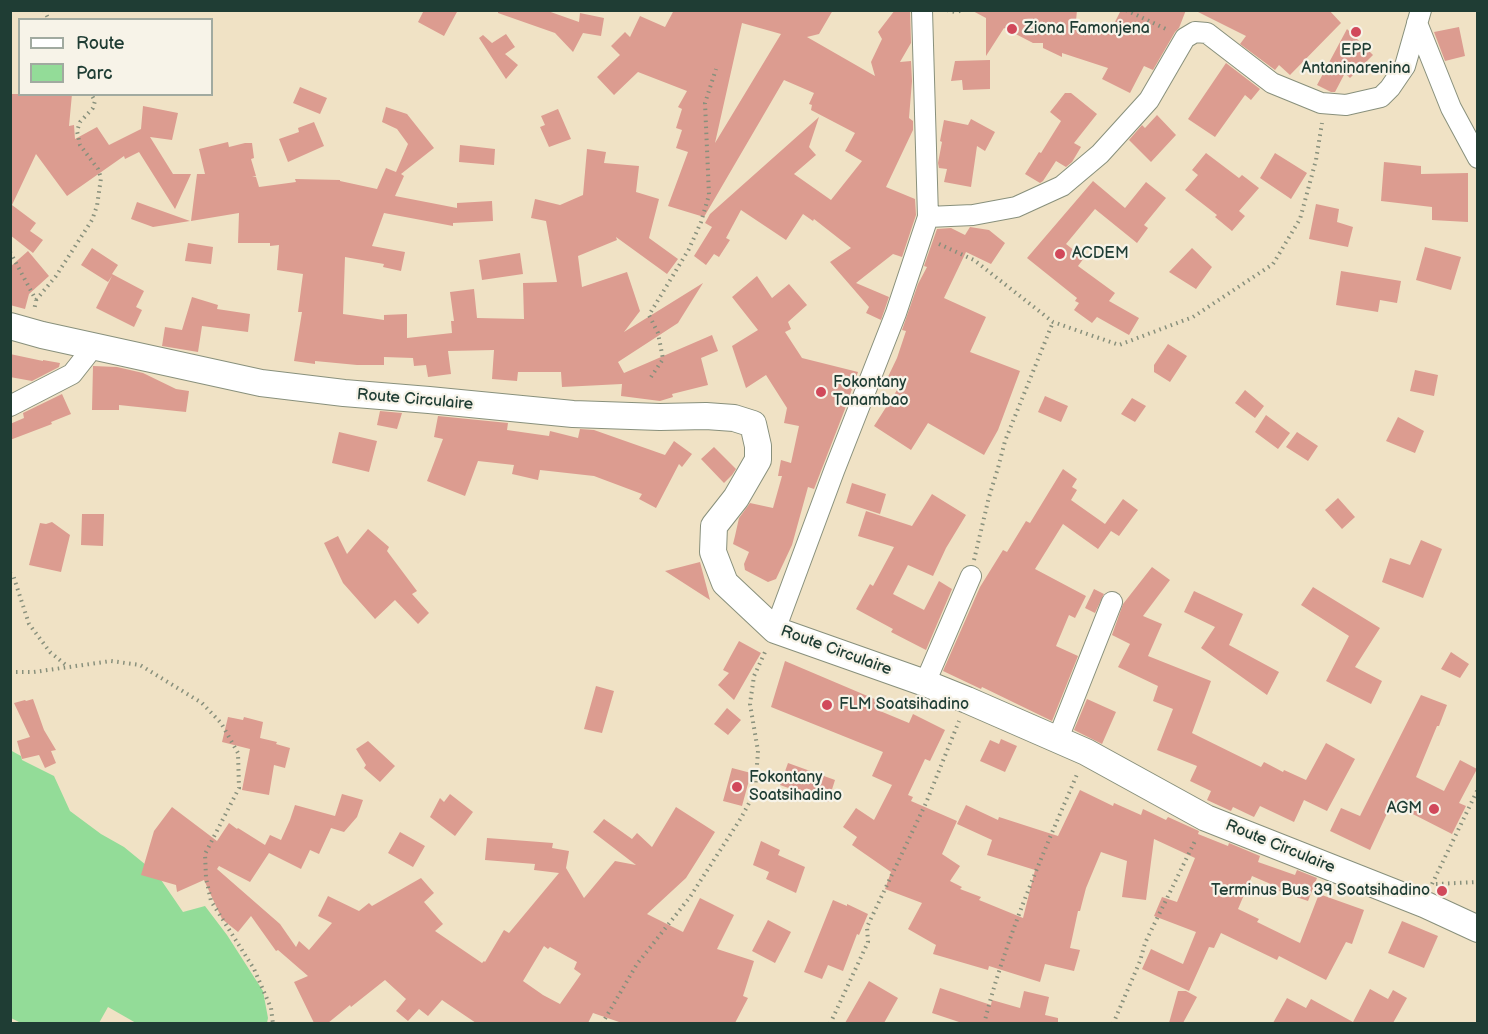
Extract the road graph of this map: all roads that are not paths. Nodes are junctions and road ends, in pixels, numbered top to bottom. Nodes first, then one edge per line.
1 (922, 10) edge
2 (1419, 17) edge
3 (1478, 158) edge
4 (928, 217) junction
5 (20, 329) edge
6 (94, 346) junction
7 (10, 406) edge
8 (971, 576) road end
9 (1112, 602) dead end
10 (775, 630) junction
11 (925, 683) junction
12 (1057, 741) junction
13 (1478, 929) edge

1 - 4 street
2 - 3 street
2 - 4 street
4 - 10 street
5 - 6 street, Route Circulaire
6 - 7 street
6 - 10 street, Route Circulaire
8 - 11 street
9 - 12 street
10 - 11 street, Route Circulaire
11 - 12 street, Route Circulaire
12 - 13 street, Route Circulaire

